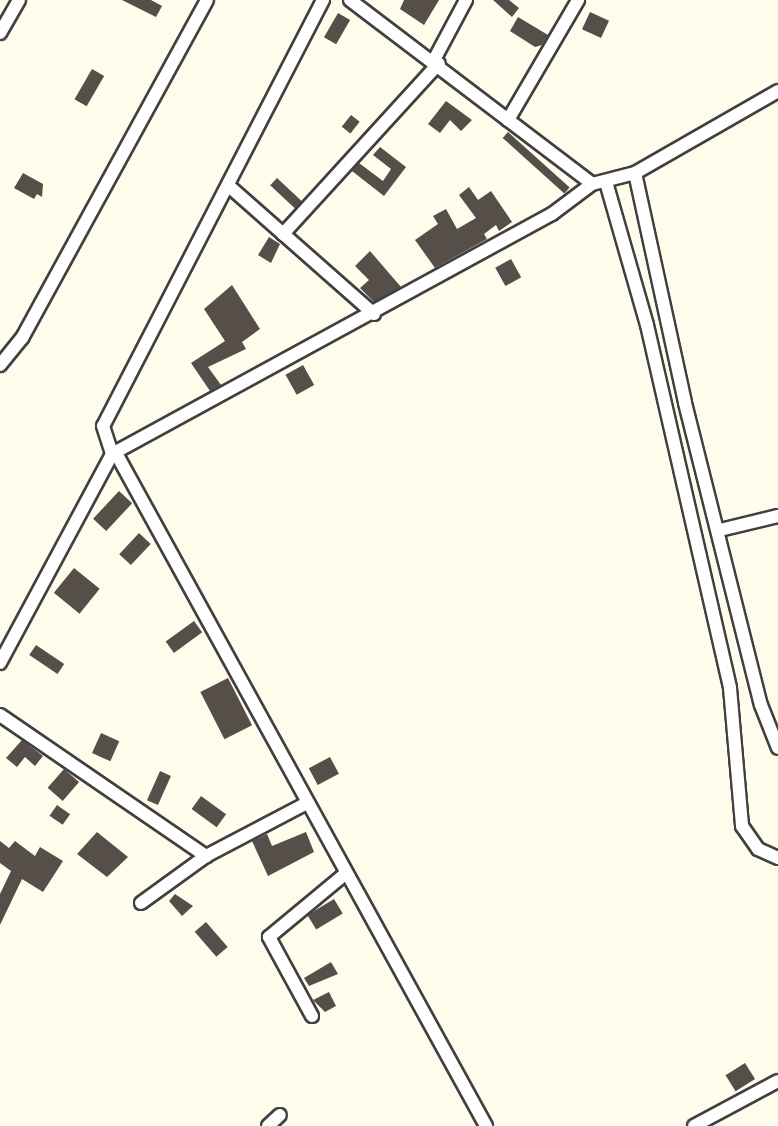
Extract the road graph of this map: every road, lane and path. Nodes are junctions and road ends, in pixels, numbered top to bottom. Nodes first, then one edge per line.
1 (19, 0) edge
2 (207, 0) edge
3 (323, 0) edge
4 (350, 0) edge
5 (466, 0) edge
6 (578, 0) edge
7 (0, 33) edge
8 (437, 62) junction
9 (778, 92) edge
10 (508, 120) junction
11 (635, 173) junction
12 (606, 182) junction
13 (592, 184) junction
14 (230, 187) junction
15 (283, 234) junction
16 (374, 314) junction
17 (0, 365) edge
18 (115, 454) junction
19 (778, 516) edge
20 (720, 530) junction
21 (0, 663) edge
22 (0, 715) edge
23 (778, 748) edge
24 (307, 803) junction
25 (206, 856) junction
26 (778, 858) edge
27 (345, 874) junction
28 (141, 903) dead end
29 (312, 1016) dead end
30 (778, 1081) edge
31 (280, 1115) dead end
32 (268, 1126) edge
33 (486, 1126) edge
34 (694, 1126) edge

1 - 7 street
2 - 17 street
3 - 14 street
4 - 8 street
5 - 8 street
6 - 10 street
8 - 10 street
8 - 15 street
9 - 11 street
10 - 13 street
11 - 12 street
11 - 20 street
12 - 13 street
12 - 26 street
13 - 16 street
14 - 15 street
14 - 18 street
15 - 16 street
16 - 18 street
18 - 21 street
18 - 24 street
19 - 20 street
20 - 23 street
22 - 25 street
24 - 25 street
24 - 27 street
25 - 28 street
27 - 29 street
27 - 33 street
30 - 34 street
31 - 32 street

